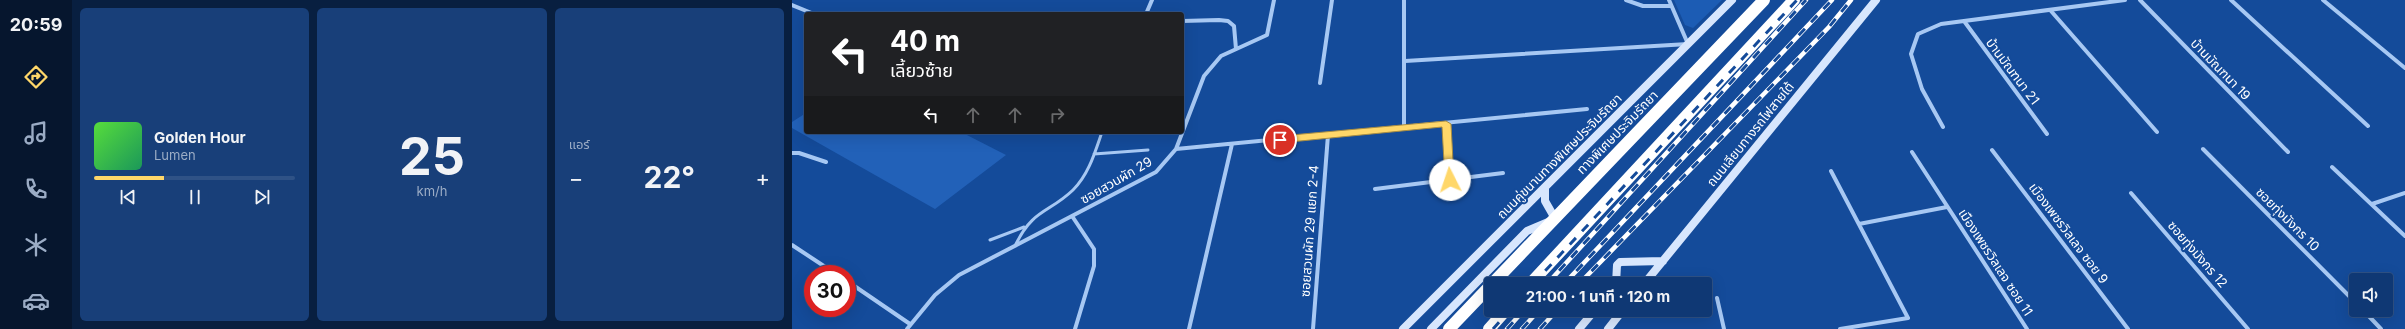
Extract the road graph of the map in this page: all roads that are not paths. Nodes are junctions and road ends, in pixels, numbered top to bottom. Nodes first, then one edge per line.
1 (1152, 0) edge
2 (1274, 0) edge
3 (1332, 0) edge
4 (1404, 0) edge
5 (1626, 0) edge
6 (1669, 0) edge
7 (1732, 0) edge
8 (1764, 0) edge
9 (1794, 0) edge
10 (1876, 0) edge
11 (2125, 0) edge
12 (2140, 0) edge
13 (2231, 0) edge
14 (2323, 0) edge
15 (792, 5) edge
16 (1671, 6) junction
17 (2051, 11) junction
18 (809, 12) edge
19 (1147, 12) edge
20 (1184, 21) edge
21 (1964, 21) junction
22 (1688, 44) junction
23 (1236, 49) junction
24 (1405, 61) junction
25 (2405, 68) edge
26 (1320, 83) dead end
27 (1587, 110) dead end
28 (1446, 124) junction
29 (2368, 126) dead end
30 (1943, 127) dead end
31 (1404, 128) junction
32 (1184, 129) edge
33 (2157, 132) dead end
34 (1101, 134) edge
35 (1182, 134) edge
36 (2047, 134) dead end
37 (1328, 135) junction
38 (1232, 144) junction
39 (2203, 149) dead end
40 (1148, 150) dead end
41 (1176, 150) junction
42 (1992, 150) dead end
43 (1912, 152) dead end
44 (2288, 152) dead end
45 (792, 153) edge
46 (1094, 154) junction
47 (826, 162) dead end
48 (2332, 167) dead end
49 (1831, 170) dead end
50 (1503, 173) dead end
51 (1450, 180) junction
52 (1545, 188) junction
53 (1375, 189) dead end
54 (2131, 193) dead end
55 (2405, 193) edge
56 (2372, 204) junction
57 (1947, 207) junction
58 (1072, 216) junction
59 (1859, 224) junction
60 (1024, 227) junction
61 (2405, 236) edge
62 (990, 240) dead end
63 (792, 244) edge
64 (1016, 244) junction
65 (1663, 260) junction
66 (823, 265) edge
67 (1500, 277) edge
68 (1537, 277) edge
69 (1616, 277) edge
70 (1650, 277) edge
71 (856, 288) edge
72 (1484, 293) edge
73 (2349, 296) edge
74 (1717, 298) dead end
75 (1500, 317) edge
76 (1589, 317) edge
77 (1617, 317) edge
78 (2370, 317) edge
79 (909, 327) edge
80 (1075, 329) edge
81 (1189, 329) edge
82 (1313, 329) edge
83 (1403, 329) edge
84 (1431, 329) edge
85 (1449, 329) edge
86 (1489, 329) edge
87 (1579, 329) edge
88 (1608, 329) edge
89 (1724, 329) edge
90 (1840, 329) edge
91 (2027, 329) edge
92 (2128, 329) edge
93 (2248, 329) edge
94 (2382, 329) edge

1 - 19 street
2 - 23 street, ซอยสวนผัก 29
3 - 26 street
4 - 24 street
5 - 16 street
6 - 16 street
7 - 22 main road, ถนนคู่ขนานทางพิเศษประจิมรัถยา
8 - 67 highway, ทางพิเศษประจิมรัถยา
9 - 68 highway
10 - 65 main road, ถนนเลียบทางรถไฟสายใต้
11 - 17 street
12 - 44 street, บ้านมัณฑนา 19
13 - 29 street
14 - 25 street
15 - 18 street
16 - 22 street
17 - 21 street
17 - 33 street
20 - 23 street
21 - 30 street
21 - 36 street, บ้านมัณฑนา 21
22 - 24 street
22 - 52 main road, ถนนคู่ขนานทางพิเศษประจิมรัถยา
23 - 32 street, ซอยสวนผัก 29
24 - 31 street
27 - 28 street
28 - 31 street
28 - 51 street
31 - 37 street
34 - 46 lane
35 - 41 street, ซอยสวนผัก 29
37 - 38 street
37 - 82 street, ซอยสวนผัก 29 แยก 2-4
38 - 41 street
38 - 81 street
39 - 73 street, ซอยทุ่งมังกร 10
40 - 46 lane
41 - 58 street, ซอยสวนผัก 29
42 - 92 street, เมืองเพชรวิลเลจ ซอย 9
43 - 57 street, เมืองเพชรวิลเลจ ซอย 11
45 - 47 street
46 - 60 lane
48 - 56 street
49 - 59 street
50 - 51 street
51 - 53 street
52 - 83 main road, ถนนคู่ขนานทางพิเศษประจิมรัถยา
52 - 84 main road
54 - 93 street, ซอยทุ่งมังกร 12
55 - 56 street
56 - 61 street
57 - 59 street, เมืองเพชรวิลเลจ ซอย 11
57 - 91 street, เมืองเพชรวิลเลจ ซอย 11
58 - 64 street, ซอยสวนผัก 29
58 - 80 street
59 - 90 street
60 - 62 lane
60 - 64 lane
63 - 66 street
64 - 79 street, ซอยสวนผัก 29
65 - 69 main road
65 - 70 main road, ถนนเลียบทางรถไฟสายใต้
71 - 79 street
72 - 85 highway, ทางพิเศษประจิมรัถยา
74 - 89 street
75 - 86 highway
76 - 87 main road
77 - 88 main road
78 - 94 street

